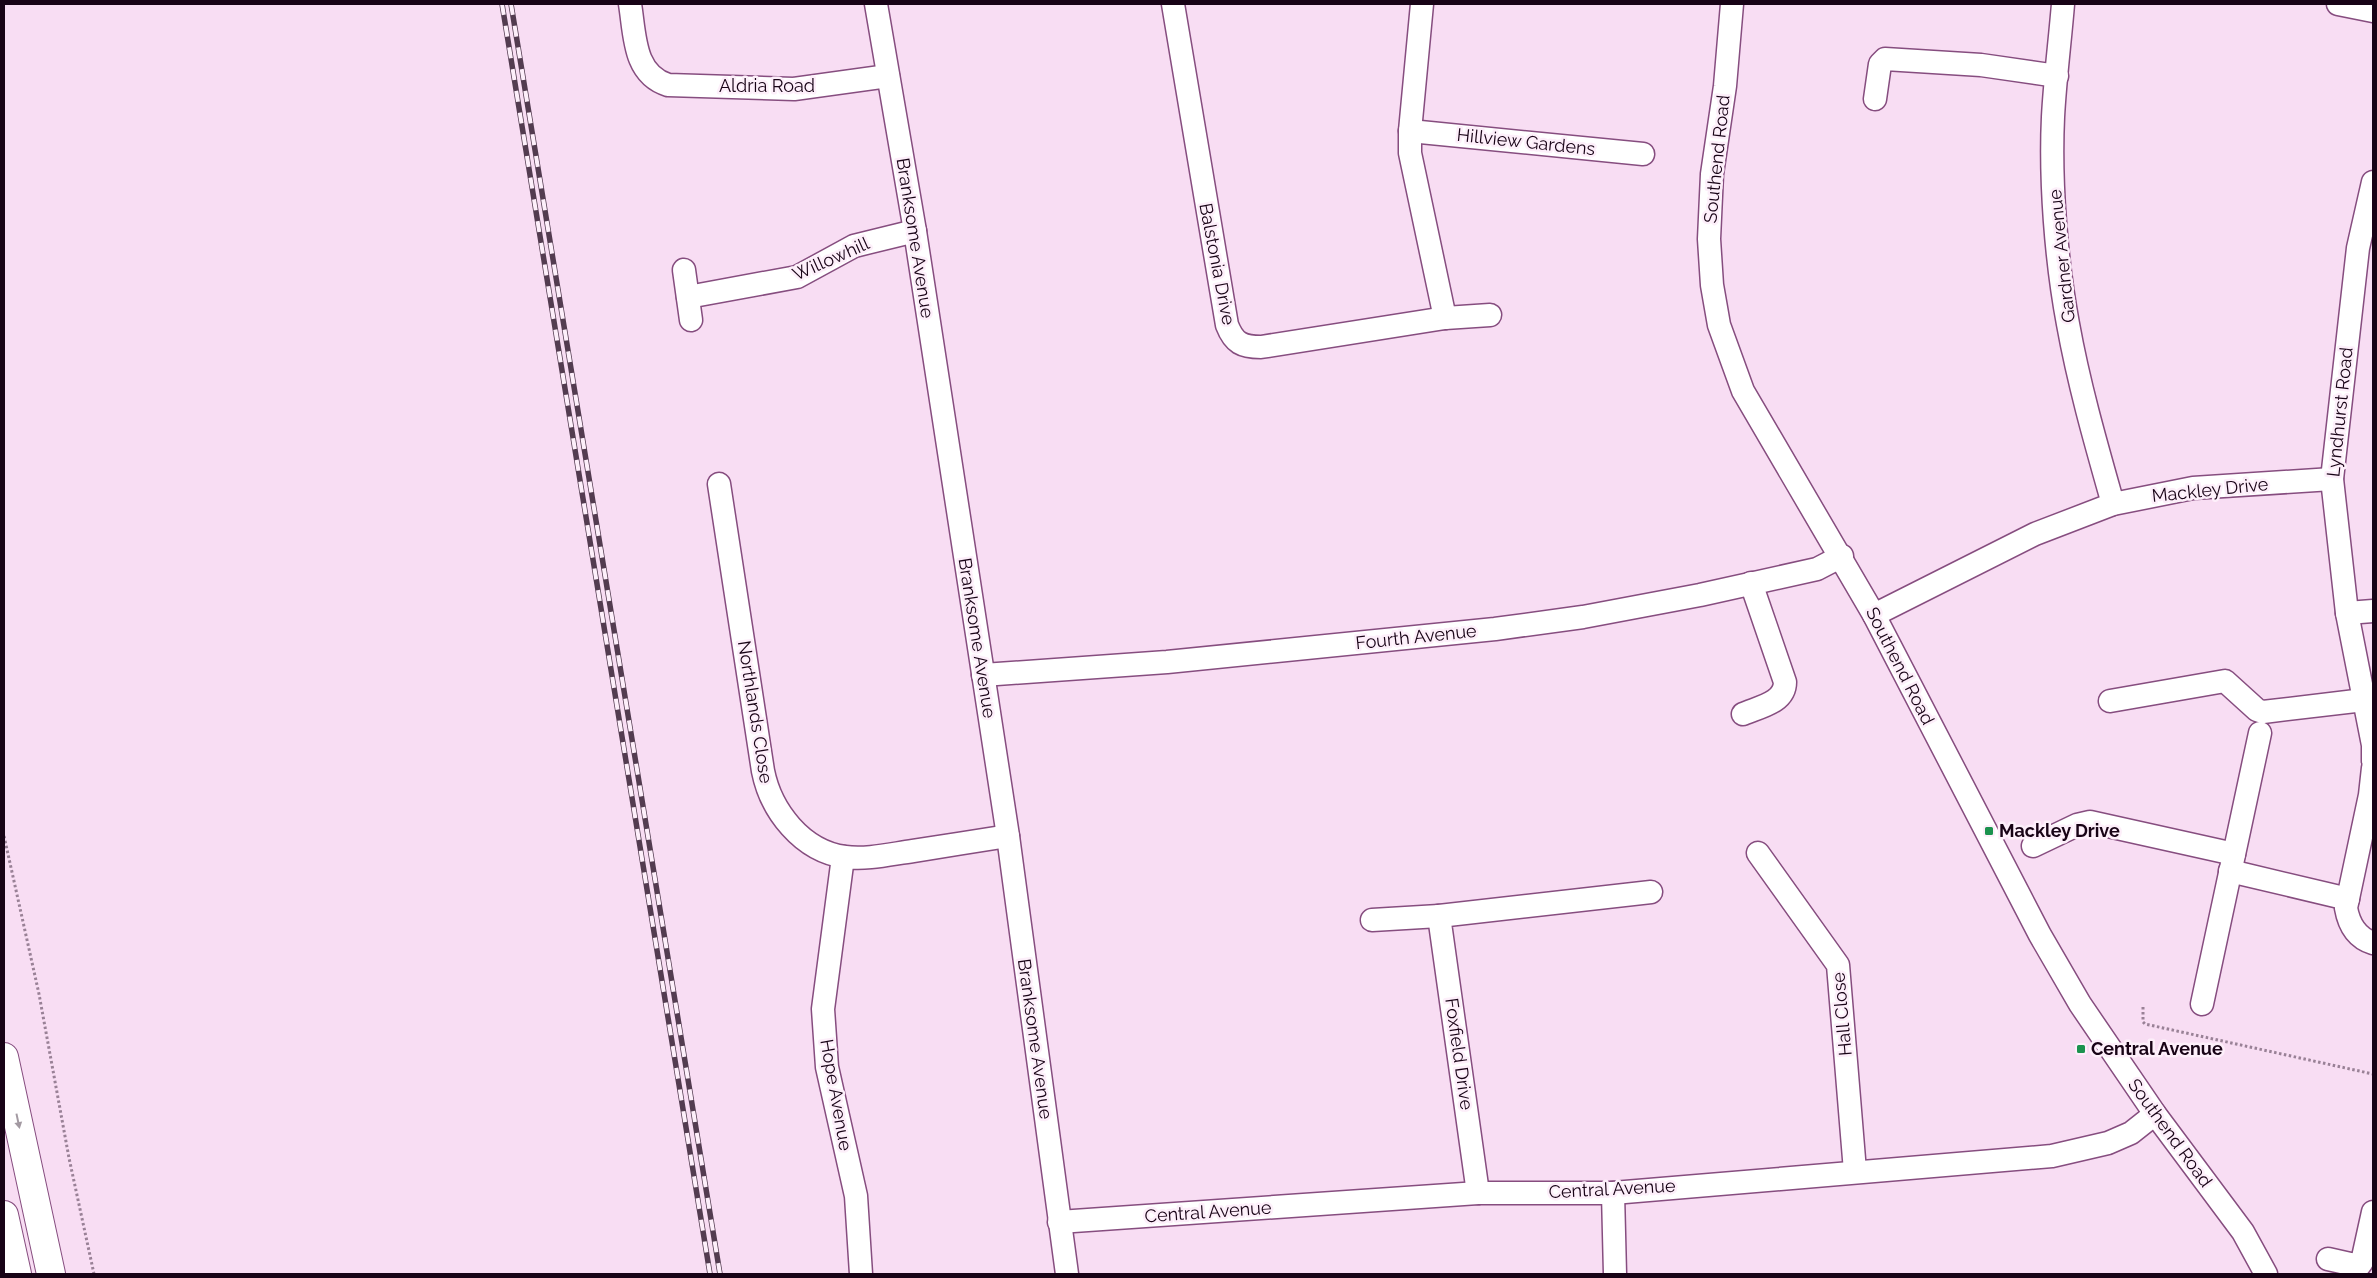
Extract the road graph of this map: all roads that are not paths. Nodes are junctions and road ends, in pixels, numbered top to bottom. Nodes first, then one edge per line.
1 (630, 4) edge
2 (876, 4) edge
3 (1173, 4) edge
4 (1422, 4) edge
5 (1732, 4) edge
6 (2063, 4) edge
7 (2338, 4) edge
8 (2373, 11) edge
9 (888, 76) junction
10 (2057, 76) junction
11 (1875, 99) dead end
12 (1410, 131) junction
13 (1643, 154) dead end
14 (2373, 182) edge
15 (915, 231) junction
16 (2366, 250) edge
17 (684, 270) dead end
18 (688, 297) junction
19 (1490, 315) dead end
20 (1445, 318) junction
21 (691, 320) dead end
22 (2332, 479) junction
23 (719, 484) dead end
24 (2113, 504) junction
25 (1842, 556) junction
26 (1751, 583) junction
27 (2373, 611) edge
28 (2347, 613) junction
29 (1874, 615) junction
30 (983, 676) junction
31 (2364, 700) junction
32 (2110, 701) dead end
33 (1743, 714) dead end
34 (2260, 733) dead end
35 (2373, 761) edge
36 (2373, 768) edge
37 (1008, 836) junction
38 (2033, 846) dead end
39 (1758, 853) dead end
40 (843, 857) junction
41 (2232, 862) junction
42 (1651, 892) dead end
43 (2348, 899) junction
44 (1439, 916) junction
45 (1372, 920) dead end
46 (2373, 943) edge
47 (2202, 1004) dead end
48 (4, 1057) edge
49 (2156, 1114) junction
50 (1855, 1171) junction
51 (1478, 1193) junction
52 (1613, 1193) junction
53 (2373, 1212) edge
54 (4, 1215) edge
55 (1059, 1222) junction
56 (2369, 1257) edge
57 (2328, 1259) dead end
58 (17, 1274) edge
59 (51, 1274) edge
60 (861, 1274) edge
61 (1067, 1274) edge
62 (1615, 1274) edge
63 (2266, 1274) edge

1 - 9 street, Aldria Road
2 - 9 street, Branksome Avenue
3 - 20 street, Balstonia Drive
4 - 12 street
5 - 25 street, Southend Road
6 - 10 street, Gardner Avenue
7 - 8 street
9 - 15 street, Branksome Avenue
10 - 11 street
10 - 24 street, Gardner Avenue
12 - 13 street, Hillview Gardens
12 - 20 street
14 - 16 street, Lyndhurst Road
15 - 18 street, Willowhill
15 - 30 street, Branksome Avenue
16 - 22 street, Lyndhurst Road
17 - 18 street
18 - 21 street
19 - 20 street, Balstonia Drive
22 - 24 street, Mackley Drive
22 - 28 street, Lyndhurst Road
23 - 40 street, Northlands Close
24 - 29 street, Mackley Drive
25 - 26 street, Fourth Avenue
25 - 29 street, Southend Road
26 - 30 street, Fourth Avenue
26 - 33 street
27 - 28 street
28 - 31 street, Lyndhurst Road
29 - 49 street, Southend Road
30 - 37 street, Branksome Avenue
31 - 32 street
31 - 35 street, Lyndhurst Road
34 - 41 street
36 - 43 street
37 - 40 street, Northlands Close
37 - 55 street, Branksome Avenue
38 - 41 street
39 - 50 street, Hall Close
40 - 60 street, Hope Avenue
41 - 43 street
41 - 47 street
42 - 44 street
43 - 46 street
44 - 45 street
44 - 51 street, Foxfield Drive
48 -> 59 highway
49 - 50 street, Central Avenue
49 - 63 street, Southend Road
50 - 52 street, Central Avenue
51 - 52 street, Central Avenue
51 - 55 street, Central Avenue
52 - 62 street
53 - 56 street
54 - 58 highway
55 - 61 street, Branksome Avenue
56 - 57 street

